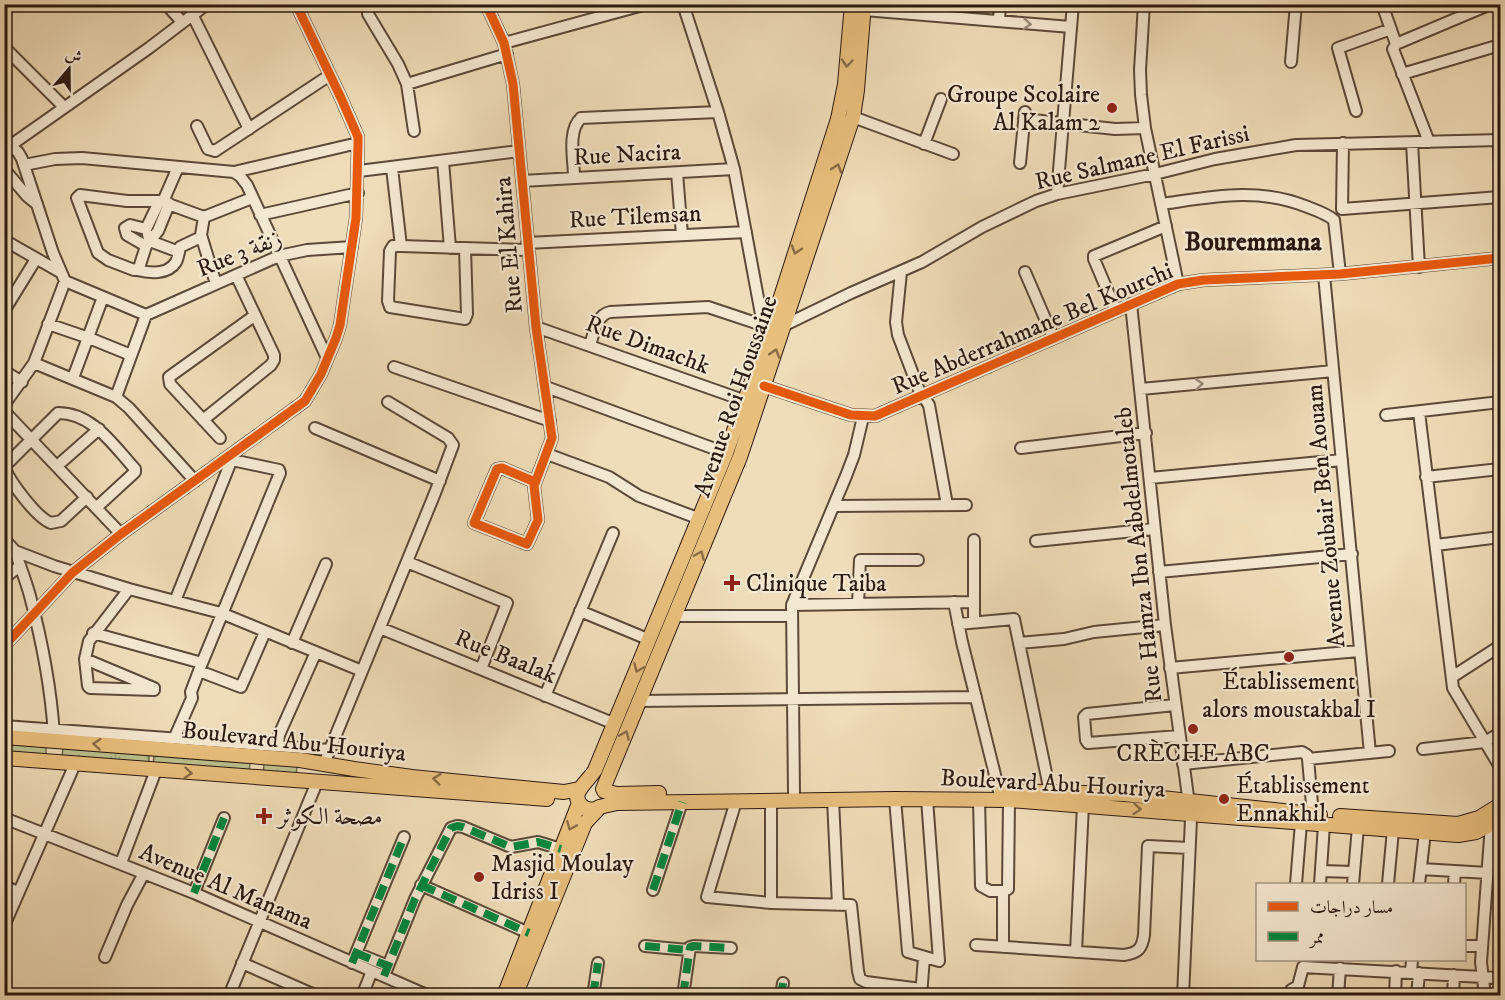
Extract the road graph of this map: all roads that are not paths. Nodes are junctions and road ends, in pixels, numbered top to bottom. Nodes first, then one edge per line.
1 (166, 4) edge
2 (207, 4) edge
3 (296, 4) edge
4 (486, 4) edge
5 (647, 4) edge
6 (683, 4) edge
7 (1000, 4) edge
8 (1073, 4) edge
9 (1144, 4) edge
10 (1296, 4) edge
11 (1382, 4) edge
12 (1491, 4) edge
13 (860, 6) edge
14 (192, 14) junction
15 (368, 14) dead end
16 (999, 21) junction
17 (182, 22) junction
18 (1071, 27) junction
19 (1391, 29) junction
20 (1396, 44) junction
21 (1500, 45) edge
22 (4, 47) edge
23 (506, 49) junction
24 (1291, 62) dead end
25 (1402, 74) junction
26 (330, 75) junction
27 (407, 84) junction
28 (941, 99) dead end
29 (64, 107) junction
30 (1356, 111) dead end
31 (718, 112) junction
32 (853, 117) junction
33 (1062, 123) junction
34 (197, 126) dead end
35 (1145, 128) junction
36 (249, 129) junction
37 (414, 131) dead end
38 (1500, 140) edge
39 (1429, 142) junction
40 (358, 143) junction
41 (1343, 143) junction
42 (1412, 143) junction
43 (924, 144) junction
44 (6, 145) edge
45 (519, 152) junction
46 (953, 154) dead end
47 (442, 161) junction
48 (1020, 163) dead end
49 (24, 165) junction
50 (178, 167) junction
51 (392, 168) junction
52 (1500, 168) edge
53 (4, 169) edge
54 (734, 169) junction
55 (359, 171) junction
56 (234, 172) junction
57 (677, 172) junction
58 (1155, 174) junction
59 (574, 177) junction
60 (522, 181) junction
61 (358, 193) junction
62 (1057, 194) junction
63 (1500, 196) edge
64 (252, 198) junction
65 (164, 202) junction
66 (1415, 202) junction
67 (37, 204) junction
68 (1162, 204) junction
69 (1342, 209) junction
70 (260, 215) junction
71 (204, 217) junction
72 (1334, 220) junction
73 (1166, 226) junction
74 (146, 229) junction
75 (746, 232) junction
76 (682, 235) junction
77 (201, 237) junction
78 (4, 240) edge
79 (148, 243) junction
80 (527, 246) junction
81 (352, 247) junction
82 (396, 247) junction
83 (450, 248) junction
84 (465, 248) junction
85 (178, 252) junction
86 (279, 256) junction
87 (1500, 258) edge
88 (36, 259) junction
89 (1419, 267) junction
90 (136, 270) junction
91 (901, 272) junction
92 (1025, 272) dead end
93 (1340, 274) junction
94 (236, 275) junction
95 (1324, 275) junction
96 (62, 276) junction
97 (216, 284) junction
98 (1178, 284) junction
99 (9, 295) edge
100 (103, 297) junction
101 (1131, 304) junction
102 (4, 311) edge
103 (1116, 311) junction
104 (146, 315) junction
105 (254, 316) junction
106 (48, 324) junction
107 (773, 326) junction
108 (536, 327) junction
109 (89, 338) junction
110 (1053, 338) junction
111 (590, 345) junction
112 (131, 355) junction
113 (327, 358) junction
114 (34, 363) junction
115 (394, 367) dead end
116 (4, 370) edge
117 (1333, 371) junction
118 (74, 378) junction
119 (22, 382) junction
120 (765, 386) junction
121 (546, 387) junction
122 (1141, 389) junction
123 (923, 395) junction
124 (116, 397) junction
125 (746, 401) junction
126 (388, 402) dead end
127 (1500, 402) edge
128 (4, 405) edge
129 (4, 411) edge
130 (1419, 412) junction
131 (1386, 415) dead end
132 (863, 417) junction
133 (203, 420) junction
134 (550, 421) junction
135 (315, 428) dead end
136 (99, 429) junction
137 (1146, 433) junction
138 (220, 438) dead end
139 (32, 439) junction
140 (1021, 448) dead end
141 (726, 453) junction
142 (547, 454) junction
143 (233, 455) junction
144 (1342, 460) junction
145 (57, 466) junction
146 (1500, 469) edge
147 (1426, 477) junction
148 (1150, 478) junction
149 (195, 481) junction
150 (440, 481) junction
151 (535, 482) junction
152 (87, 497) junction
153 (947, 505) junction
154 (966, 505) dead end
155 (97, 507) junction
156 (834, 507) junction
157 (700, 519) junction
158 (1155, 529) junction
159 (613, 533) dead end
160 (121, 534) junction
161 (1500, 537) edge
162 (4, 539) edge
163 (974, 540) dead end
164 (1036, 541) dead end
165 (1436, 545) junction
166 (15, 551) junction
167 (1352, 554) junction
168 (918, 560) dead end
169 (408, 562) junction
170 (326, 564) dead end
171 (20, 566) junction
172 (1159, 572) junction
173 (72, 573) junction
174 (4, 578) edge
175 (129, 589) junction
176 (176, 601) junction
177 (954, 602) junction
178 (973, 602) junction
179 (858, 604) junction
180 (792, 610) junction
181 (580, 611) junction
182 (222, 613) junction
183 (34, 615) junction
184 (675, 616) junction
185 (974, 622) junction
186 (958, 624) junction
187 (1165, 625) junction
188 (380, 628) junction
189 (265, 632) junction
190 (93, 633) junction
191 (650, 640) junction
192 (292, 643) junction
193 (1019, 643) junction
194 (4, 646) edge
195 (1500, 646) edge
196 (1359, 651) junction
197 (316, 652) junction
198 (85, 659) junction
199 (200, 667) junction
200 (1170, 668) junction
201 (481, 669) junction
202 (362, 671) junction
203 (1452, 677) junction
204 (545, 696) junction
205 (976, 697) junction
206 (793, 699) junction
207 (639, 701) junction
208 (1174, 705) junction
209 (615, 724) junction
210 (4, 726) edge
211 (1500, 733) edge
212 (54, 735) junction
213 (1179, 736) junction
214 (4, 737) edge
215 (1485, 742) junction
216 (171, 745) junction
217 (278, 745) junction
218 (1423, 749) dead end
219 (330, 750) junction
220 (1389, 751) dead end
221 (1370, 753) junction
222 (4, 758) edge
223 (1308, 759) junction
224 (75, 764) junction
225 (324, 764) junction
226 (1183, 764) junction
227 (1500, 767) edge
228 (156, 770) junction
229 (317, 782) junction
230 (604, 790) junction
231 (794, 792) junction
232 (1050, 792) junction
233 (581, 795) junction
234 (1004, 795) junction
235 (895, 799) junction
236 (927, 799) junction
237 (979, 799) junction
238 (833, 800) junction
239 (736, 801) junction
240 (771, 801) junction
241 (682, 802) junction
242 (1083, 805) junction
243 (1500, 805) edge
244 (1189, 807) junction
245 (598, 808) junction
246 (1231, 812) junction
247 (1313, 814) junction
248 (4, 818) edge
249 (224, 818) dead end
250 (1301, 823) junction
251 (1324, 825) junction
252 (1494, 826) edge
253 (1358, 827) junction
254 (1472, 827) junction
255 (1392, 830) junction
256 (1425, 832) junction
257 (44, 835) junction
258 (404, 837) dead end
259 (1189, 848) junction
260 (561, 849) junction
261 (122, 863) junction
262 (1421, 869) junction
263 (1321, 871) junction
264 (1455, 871) junction
265 (144, 873) junction
266 (1354, 873) junction
267 (1488, 873) junction
268 (1296, 883) edge
269 (1320, 883) edge
270 (1353, 883) edge
271 (1388, 883) edge
272 (1419, 883) edge
273 (1454, 883) edge
274 (421, 885) junction
275 (4, 886) edge
276 (653, 890) dead end
277 (1003, 891) junction
278 (18, 892) junction
279 (194, 893) junction
280 (771, 903) junction
281 (838, 905) junction
282 (258, 923) junction
283 (4, 926) edge
284 (529, 933) junction
285 (976, 945) dead end
286 (645, 946) dead end
287 (1466, 946) edge
288 (1482, 946) junction
289 (1003, 947) junction
290 (731, 948) dead end
291 (688, 950) junction
292 (1076, 952) junction
293 (105, 957) dead end
294 (924, 957) junction
295 (354, 958) junction
296 (1412, 961) edge
297 (242, 963) junction
298 (598, 963) dead end
299 (1314, 963) edge
300 (1343, 965) edge
301 (1381, 965) edge
302 (372, 971) junction
303 (386, 971) junction
304 (1396, 971) junction
305 (1415, 972) junction
306 (1454, 975) junction
307 (1482, 976) junction
308 (1500, 978) edge
309 (783, 983) dead end
310 (921, 992) edge
311 (1183, 995) edge
312 (229, 996) edge
313 (317, 996) edge
314 (362, 996) edge
315 (429, 996) edge
316 (504, 996) edge
317 (515, 996) edge
318 (593, 996) edge
319 (683, 996) edge
320 (781, 996) edge
321 (1212, 996) edge
322 (1290, 996) edge
323 (1338, 996) edge
324 (1395, 996) edge
325 (1417, 996) edge
326 (1453, 996) edge
327 (1485, 996) edge

1 - 17 street
2 - 14 street
3 - 26 street
4 - 23 street, Rue El Kahira
5 - 23 street
6 - 31 street
7 - 16 street
8 - 18 street
9 - 35 street
10 - 24 street
11 - 19 street
12 - 20 street
13 - 16 street
13 - 32 main road, Avenue Roi Houssaine
13 -> 107 main road, Avenue Roi Houssaine
14 - 17 street
14 - 36 street
15 - 27 street
16 -> 18 street
17 - 29 street
18 - 33 street
19 - 20 street
19 - 30 street
20 - 25 street
21 - 25 street
22 - 29 street
23 - 27 street
23 - 45 street, Rue El Kahira
25 - 39 street
26 - 36 street
26 - 40 street
27 - 37 street
28 - 43 street
29 - 44 street
31 - 54 street
31 - 59 street
32 - 43 street
107 -> 32 main road, Avenue Roi Houssaine
33 - 35 street
33 - 48 street
33 - 62 street
34 - 36 street
35 - 58 street
38 - 39 street, Rue Salmane El Farissi
38 - 52 street
39 - 42 street, Rue Salmane El Farissi
40 - 55 street
40 - 56 street
41 - 42 street, Rue Salmane El Farissi
41 - 58 street, Rue Salmane El Farissi
41 - 69 street
42 - 66 street
43 - 46 street
44 - 49 street
45 - 47 street
45 - 60 street, Rue El Kahira
47 - 51 street
47 - 83 street
49 - 50 street
49 - 67 street
50 - 56 street
50 - 65 street
51 - 55 street
51 - 82 street
53 - 67 street
54 - 57 street, Rue Nacira
54 - 75 street
55 - 61 street
56 - 64 street
57 - 59 street, Rue Nacira
57 - 76 street
58 - 62 street, Rue Salmane El Farissi
58 - 68 street
59 - 60 street, Rue Nacira
60 - 80 street, Rue El Kahira
61 - 70 street
61 - 81 street
62 - 91 street, Rue Salmane El Farissi
63 - 66 street
64 - 70 street
64 - 71 street
65 - 71 street
65 - 74 street
65 - 79 street
65 - 90 street
66 - 69 street
66 - 89 street
67 - 96 street
68 - 72 street
68 - 73 street
69 - 72 street
70 - 86 street
71 - 77 street
72 - 93 street
73 - 98 street
73 - 103 street
74 - 79 street
74 - 79 street
75 - 76 street, Rue Tilemsan
75 - 107 street
76 - 80 street, Rue Tilemsan
77 - 85 street
77 - 97 street
78 - 88 street
79 - 85 street
79 - 90 street
80 - 84 street, Rue Tilemsan
80 - 108 street, Rue El Kahira
81 - 86 street, Rue 3 زنقة
81 - 113 street
82 - 83 street, Rue Tilemsan
82 - 84 street
83 - 84 street, Rue Tilemsan
85 - 90 street
86 - 94 street, Rue 3 زنقة
86 - 113 street
87 - 89 street, Rue Abderrahmane Bel Kourchi
88 - 96 street
88 - 99 street
89 - 93 street, Rue Abderrahmane Bel Kourchi
91 - 107 street, Rue Salmane El Farissi
91 - 123 street
92 - 110 street
93 - 95 street, Rue Abderrahmane Bel Kourchi
94 - 97 street, Rue 3 زنقة
94 - 105 street
95 - 98 street, Rue Abderrahmane Bel Kourchi
95 - 117 street, Avenue Zoubair Ben Aouam
96 - 100 street
96 - 106 street
97 - 104 street, Rue 3 زنقة
98 - 101 street, Rue Abderrahmane Bel Kourchi
99 - 102 street
100 - 104 street
100 - 109 street
101 - 103 street, Rue Abderrahmane Bel Kourchi
101 - 122 street, Rue Hamza Ibn Aabdelmotaleb
103 - 110 street, Rue Abderrahmane Bel Kourchi
104 - 112 street
105 - 133 street
105 - 133 street
106 - 109 street
106 - 114 street
107 - 111 street
120 -> 107 main road, Avenue Roi Houssaine
107 - 125 main road, Avenue Roi Houssaine
108 - 111 street, Rue Dimachk
108 - 121 street, Rue El Kahira
109 - 112 street
109 - 118 street
110 - 123 street, Rue Abderrahmane Bel Kourchi
111 - 125 street, Rue Dimachk
112 - 124 street
113 - 143 street
114 - 118 street
114 - 119 street
115 - 134 street
116 - 119 street
122 -> 117 street
117 - 144 street, Avenue Zoubair Ben Aouam
118 - 124 street
119 - 128 street
120 - 132 street, Rue Abderrahmane Bel Kourchi
184 -> 120 main road, Avenue Roi Houssaine
121 - 134 street, Rue El Kahira
121 - 141 street
122 - 137 street, Rue Hamza Ibn Aabdelmotaleb
123 - 132 street, Rue Abderrahmane Bel Kourchi
123 - 153 street
124 - 149 street
125 - 141 main road, Avenue Roi Houssaine
126 - 150 street
127 - 130 street
129 - 139 street
130 - 131 street
130 - 147 street
132 - 156 street
133 - 138 street
134 - 142 street, Rue El Kahira
135 - 150 street
136 - 139 street
136 - 145 street
136 - 155 street
137 - 140 street
137 - 148 street, Rue Hamza Ibn Aabdelmotaleb
139 - 145 street
139 - 152 street
141 - 157 main road, Avenue Roi Houssaine
142 - 151 street, Rue El Kahira
142 - 157 street
143 - 149 street
143 - 176 street
143 - 182 street
144 - 148 street
144 - 167 street, Avenue Zoubair Ben Aouam
145 - 152 street
146 - 147 street
147 - 165 street
148 - 158 street, Rue Hamza Ibn Aabdelmotaleb
149 - 160 street
150 - 169 street
151 - 151 street
152 - 155 street
153 - 154 street
153 - 156 street
155 - 160 street
156 - 180 street
157 - 191 main road, Avenue Roi Houssaine
158 - 164 street
158 - 172 street, Rue Hamza Ibn Aabdelmotaleb
159 - 181 street
160 - 173 street
161 - 165 street
162 - 166 street
163 - 178 street
165 - 203 street
166 - 171 street
166 - 173 street
167 - 172 street
167 - 196 street, Avenue Zoubair Ben Aouam
168 - 179 street
169 - 188 street
169 - 201 street
170 - 192 street
171 - 174 street
171 - 183 street
172 - 187 street, Rue Hamza Ibn Aabdelmotaleb
173 - 175 street
173 - 183 street
175 - 176 street
175 - 190 street
176 - 182 street
177 - 178 street
177 - 179 street
177 - 186 street
178 - 185 street
179 - 180 street
180 - 184 street
180 - 206 street
181 - 191 street
181 - 204 street
182 - 189 street
182 - 199 street
183 - 194 street
183 - 212 street
184 - 207 main road, Avenue Roi Houssaine
185 - 186 street
185 - 193 street
186 - 205 street
187 - 193 street
187 - 200 street, Rue Hamza Ibn Aabdelmotaleb
188 - 201 street, Rue Baalak
188 - 202 street
189 - 192 street
189 - 199 street
190 - 198 street
190 - 199 street
191 -> 209 main road, Avenue Roi Houssaine
192 - 197 street
193 - 232 street
195 - 203 street
196 - 200 street
196 - 221 street, Avenue Zoubair Ben Aouam
197 - 202 street
197 - 217 street
198 - 198 street
199 - 216 street
200 - 208 street, Rue Hamza Ibn Aabdelmotaleb
201 - 204 street, Rue Baalak
202 - 219 street
203 - 215 street
204 - 209 street, Rue Baalak
205 - 206 street
205 - 234 street
206 - 207 street
206 - 231 street
230 -> 207 main road, Avenue Roi Houssaine
208 - 213 street, Rue Hamza Ibn Aabdelmotaleb
208 - 213 street
209 - 233 main road, Avenue Roi Houssaine
210 - 212 street
211 - 215 street
212 - 214 main road, Boulevard Abu Houriya
216 -> 212 main road, Boulevard Abu Houriya
213 - 226 street, Rue Hamza Ibn Aabdelmotaleb
215 - 218 street
215 - 227 street
216 - 217 street
216 - 225 main road, Boulevard Abu Houriya
217 - 219 street
219 - 225 street
220 - 221 street
221 - 223 street
222 - 224 main road, Boulevard Abu Houriya
223 - 226 street
223 - 247 street
224 - 228 main road, Boulevard Abu Houriya
224 - 257 street
233 -> 225 main road, Boulevard Abu Houriya
226 - 244 street, Rue Hamza Ibn Aabdelmotaleb
228 -> 229 main road, Boulevard Abu Houriya
228 - 261 street
229 - 233 main road, Boulevard Abu Houriya
229 - 282 street
230 - 231 main road, Boulevard Abu Houriya
230 - 233 main road
230 - 245 main road
231 - 234 main road, Boulevard Abu Houriya
232 - 234 main road, Boulevard Abu Houriya
232 - 244 main road, Boulevard Abu Houriya
233 - 245 main road
233 -> 260 main road, Avenue Roi Houssaine
234 - 237 main road, Boulevard Abu Houriya
234 - 242 main road, Boulevard Abu Houriya
234 - 277 street
235 - 236 main road, Boulevard Abu Houriya
235 - 238 main road, Boulevard Abu Houriya
235 - 294 street
236 - 237 main road, Boulevard Abu Houriya
236 - 294 street
237 - 277 street
238 - 240 main road, Boulevard Abu Houriya
238 - 281 street
239 - 240 main road, Boulevard Abu Houriya
239 - 241 main road, Boulevard Abu Houriya
239 - 280 street
240 - 280 street
241 - 245 main road, Boulevard Abu Houriya
241 - 276 street
242 -> 244 main road, Boulevard Abu Houriya
242 - 292 street
243 - 252 main road, Boulevard Abu Houriya
244 - 246 main road, Boulevard Abu Houriya
244 - 259 street, Rue Hamza Ibn Aabdelmotaleb
245 - 317 main road
246 - 247 main road, Boulevard Abu Houriya
246 - 250 main road, Boulevard Abu Houriya
247 - 254 main road, Boulevard Abu Houriya
248 - 257 street, Avenue Al Manama
249 - 279 street
250 - 251 main road, Boulevard Abu Houriya
250 - 268 street
251 - 253 main road, Boulevard Abu Houriya
251 - 263 street
252 - 254 main road, Boulevard Abu Houriya
252 - 267 street
253 - 255 main road, Boulevard Abu Houriya
253 - 266 street
254 - 256 main road, Boulevard Abu Houriya
255 - 256 main road, Boulevard Abu Houriya
255 - 271 street
256 - 262 street
257 - 261 street, Avenue Al Manama
257 - 278 street
258 - 295 street
259 - 292 street
259 - 311 street, Rue Hamza Ibn Aabdelmotaleb
260 - 274 street
260 - 284 main road, Avenue Roi Houssaine
261 - 265 street, Avenue Al Manama
262 - 264 street
262 - 272 street
263 - 266 street
263 - 269 street
264 - 267 street
264 - 273 street
265 - 279 street, Avenue Al Manama
265 - 293 street
266 - 270 street
267 - 288 street
274 - 284 street
274 - 303 street
275 - 278 street
277 - 289 street
278 - 283 street
279 - 282 street, Avenue Al Manama
280 - 281 street
281 - 310 street
282 - 295 street, Avenue Al Manama
282 - 297 street
284 - 316 main road, Avenue Roi Houssaine
285 - 289 street
286 - 291 street
287 - 288 street
288 - 307 street
289 - 292 street
290 - 291 street
291 - 319 street
294 - 310 street
295 - 302 street, Avenue Al Manama
295 - 303 street
296 - 305 street
297 - 312 street
297 - 313 street
298 - 318 street
299 - 300 street
299 - 322 street
300 - 301 street
300 - 323 street
301 - 304 street
302 - 303 street, Avenue Al Manama
302 - 314 street
303 - 315 street, Avenue Al Manama
304 - 305 street
304 - 324 street
305 - 306 street
305 - 325 street
306 - 307 street
306 - 326 street
307 - 308 street
307 - 327 street
309 - 320 street
311 - 321 street

